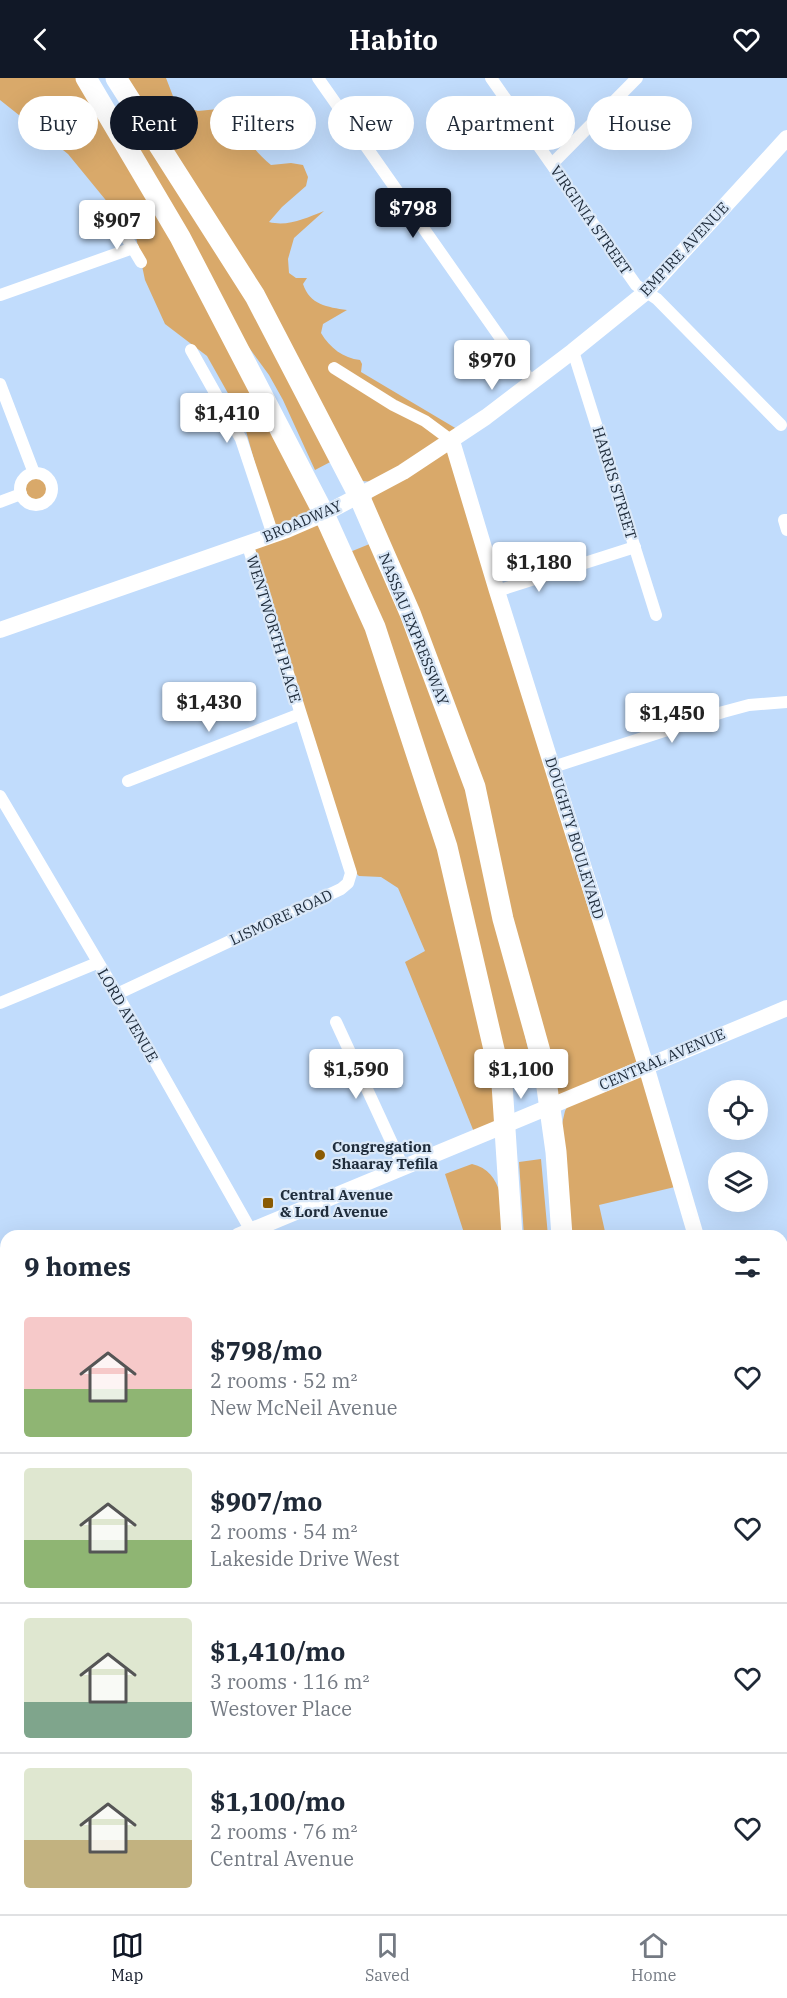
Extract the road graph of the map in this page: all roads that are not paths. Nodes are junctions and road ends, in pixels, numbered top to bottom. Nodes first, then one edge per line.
1 (86, 78) edge
2 (116, 78) edge
3 (318, 78) edge
4 (491, 78) edge
5 (637, 78) edge
6 (787, 138) edge
7 (552, 164) junction
8 (119, 225) dead end
9 (133, 248) junction
10 (141, 262) dead end
11 (646, 292) junction
12 (0, 295) edge
13 (191, 350) dead end
14 (573, 351) junction
15 (334, 368) dead end
16 (532, 383) junction
17 (0, 384) edge
18 (781, 426) dead end
19 (452, 441) junction
20 (34, 473) junction
21 (21, 494) junction
22 (359, 496) junction
23 (0, 502) edge
24 (324, 514) junction
25 (273, 535) junction
26 (247, 543) junction
27 (635, 547) junction
28 (497, 591) junction
29 (656, 615) dead end
30 (0, 630) edge
31 (787, 702) edge
32 (300, 714) junction
33 (553, 766) junction
34 (128, 781) dead end
35 (0, 796) edge
36 (12, 817) junction
37 (0, 822) edge
38 (97, 963) junction
39 (117, 994) junction
40 (0, 1003) edge
41 (787, 1008) edge
42 (336, 1022) dead end
43 (646, 1066) junction
44 (551, 1107) junction
45 (504, 1126) junction
46 (403, 1167) junction
47 (246, 1230) edge
48 (257, 1230) edge
49 (512, 1230) edge
50 (561, 1230) edge
51 (694, 1230) edge

1 - 24 highway
2 - 22 highway, NASSAU EXPRESSWAY
3 - 16 street
4 - 7 street, VIRGINIA STREET
5 - 7 street
6 - 11 main road, EMPIRE AVENUE
7 - 11 street, VIRGINIA STREET
8 - 9 street
9 - 10 street
9 - 12 street
11 - 14 main road, EMPIRE AVENUE
11 - 18 street, VIRGINIA STREET
13 - 25 street
14 - 16 main road, BROADWAY
14 - 27 street, HARRIS STREET
15 - 19 street
16 - 19 main road, BROADWAY
17 - 20 street
19 - 22 main road, BROADWAY
19 - 28 main road, DOUGHTY BOULEVARD
20 - 21 street
20 - 21 street
21 - 23 street
22 - 24 main road, BROADWAY
22 - 44 highway, NASSAU EXPRESSWAY
24 - 25 main road, BROADWAY
24 - 45 highway
25 - 26 main road, BROADWAY
26 - 30 main road, BROADWAY
26 - 32 street, WENTWORTH PLACE
27 - 28 street
27 - 29 street, HARRIS STREET
28 - 33 main road, DOUGHTY BOULEVARD
31 - 33 street
32 - 34 street
32 - 39 street, LISMORE ROAD
33 - 43 main road, DOUGHTY BOULEVARD
35 - 36 street, LORD AVENUE
36 - 37 street
36 - 38 street, LORD AVENUE
38 - 39 street, LORD AVENUE
38 - 40 street
39 - 47 street, LORD AVENUE
41 - 43 main road, CENTRAL AVENUE
42 - 46 street
43 - 44 main road, CENTRAL AVENUE
43 - 51 main road, DOUGHTY BOULEVARD
44 - 45 main road, CENTRAL AVENUE
44 - 50 highway, NASSAU EXPRESSWAY
45 - 46 main road, CENTRAL AVENUE
45 - 49 highway
46 - 48 main road, CENTRAL AVENUE

